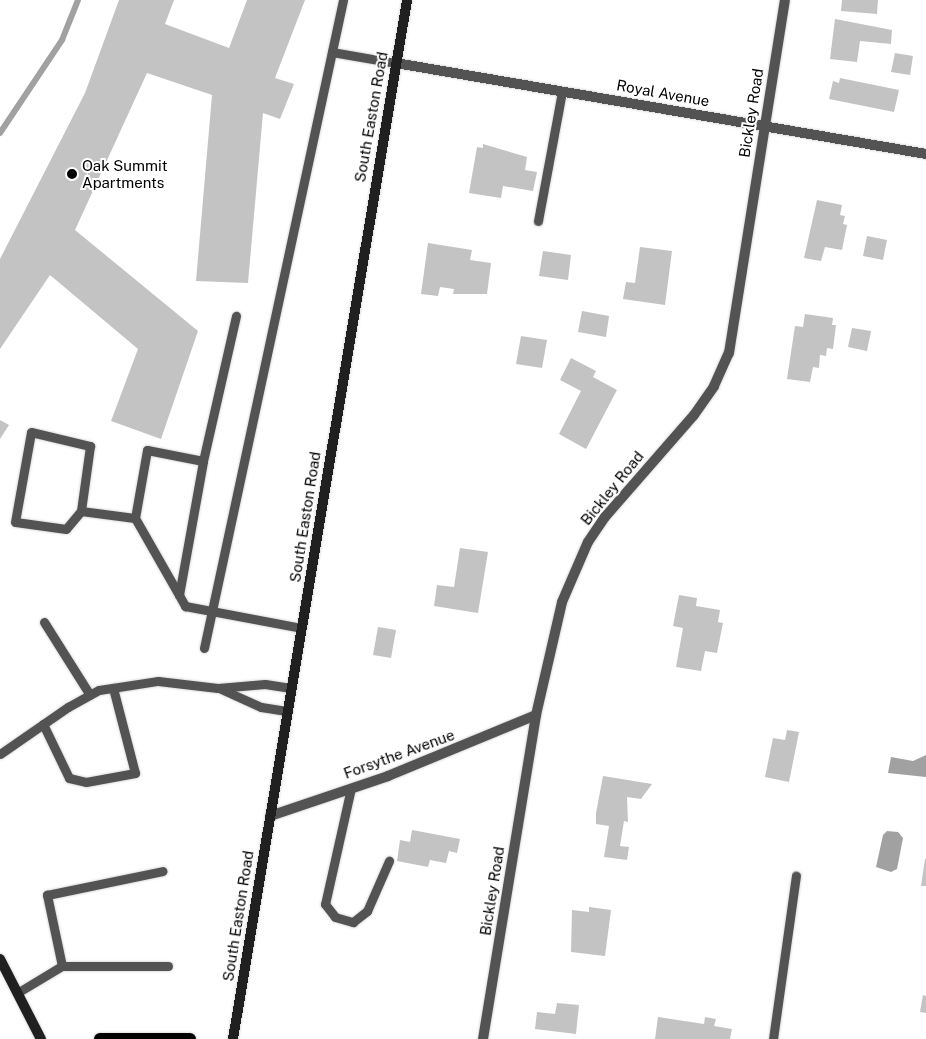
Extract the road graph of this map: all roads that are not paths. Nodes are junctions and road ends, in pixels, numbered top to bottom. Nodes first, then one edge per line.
1 (343, 0) edge
2 (407, 0) edge
3 (785, 0) edge
4 (332, 52) junction
5 (396, 63) junction
6 (562, 91) junction
7 (764, 125) junction
8 (926, 154) edge
9 (538, 221) dead end
10 (236, 316) dead end
11 (203, 461) junction
12 (81, 511) junction
13 (135, 518) junction
14 (179, 595) junction
15 (212, 612) junction
16 (44, 622) dead end
17 (301, 628) junction
18 (204, 648) dead end
19 (113, 688) junction
20 (218, 688) junction
21 (291, 688) junction
22 (90, 695) junction
23 (286, 711) junction
24 (536, 715) junction
25 (42, 724) junction
26 (0, 754) edge
27 (351, 788) junction
28 (270, 816) junction
29 (389, 861) dead end
30 (163, 871) dead end
31 (796, 876) dead end
32 (0, 959) edge
33 (62, 966) junction
34 (168, 966) dead end
35 (17, 993) junction
36 (41, 1039) edge
37 (100, 1039) edge
38 (190, 1039) edge
39 (233, 1039) edge
40 (483, 1039) edge
41 (773, 1039) edge

1 - 4 lane
2 - 5 main road, South Easton Road
3 - 7 street, Bickley Road
4 - 5 lane
4 - 15 lane
5 - 6 street, Royal Avenue
5 - 17 main road, South Easton Road
6 - 7 street, Royal Avenue
6 - 9 lane
7 - 8 street, Royal Avenue
7 - 24 street, Bickley Road
10 - 11 lane
11 - 13 lane
11 - 14 lane
12 - 12 lane
12 - 13 lane
13 - 14 lane
14 - 15 lane
15 - 17 lane
15 - 18 lane
16 - 22 lane
17 - 21 main road, South Easton Road
19 - 20 lane
19 - 22 lane
19 - 25 lane
20 - 21 lane
20 - 23 lane
21 - 23 main road, South Easton Road
22 - 25 lane
23 - 28 main road, South Easton Road
24 - 27 street, Forsythe Avenue
24 - 40 street, Bickley Road
25 - 26 lane
27 - 28 street, Forsythe Avenue
27 - 29 lane
28 - 39 main road, South Easton Road
30 - 33 lane
31 - 41 lane
32 - 35 main road
33 - 34 lane
33 - 35 lane
35 - 36 main road
37 - 38 main road

